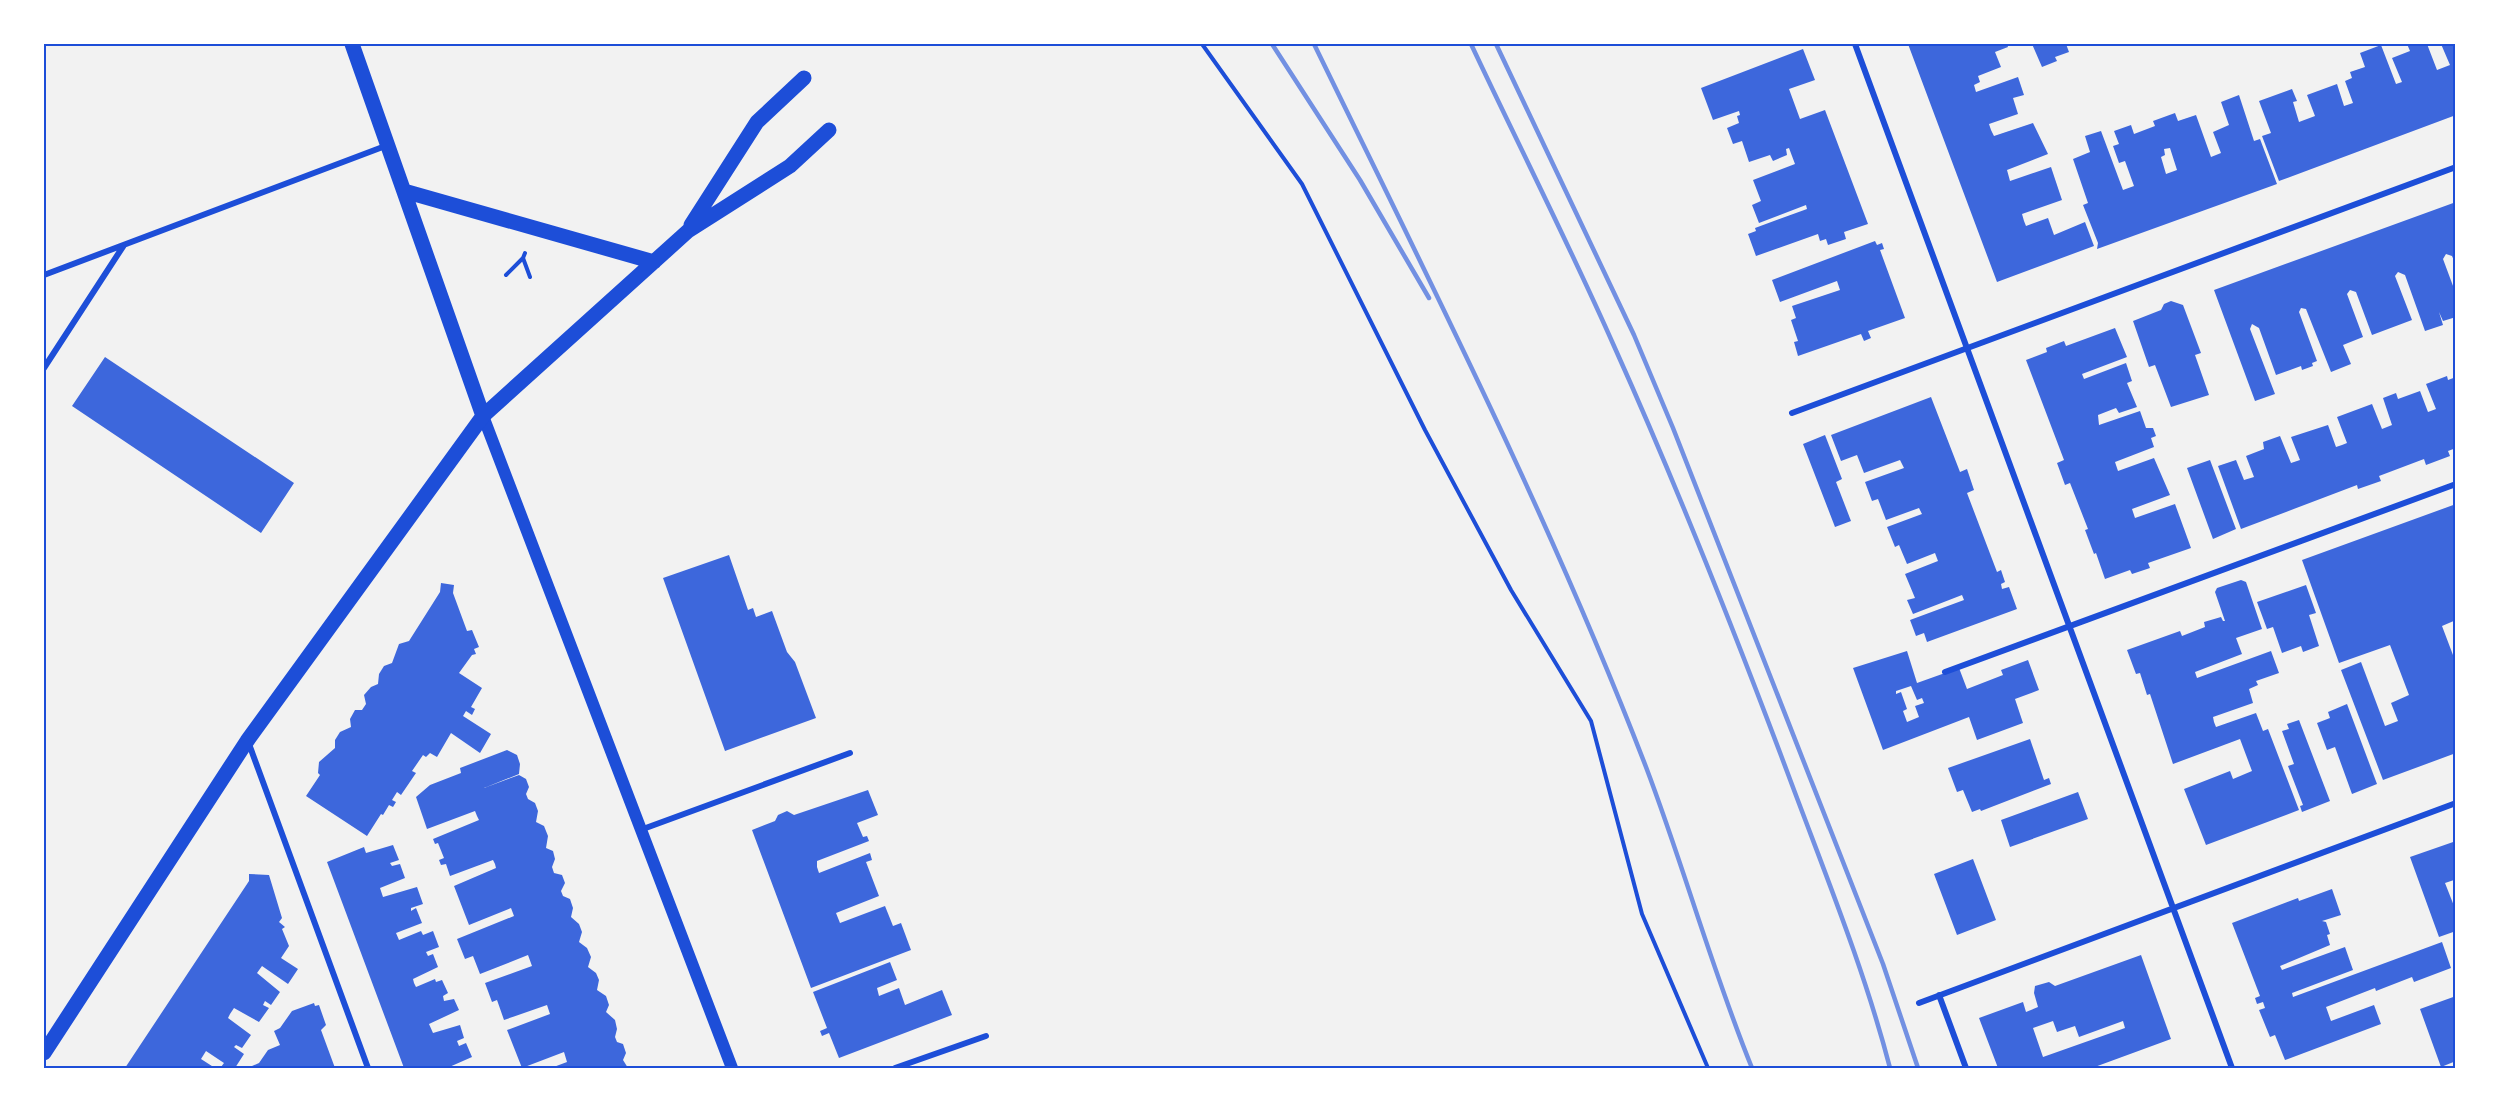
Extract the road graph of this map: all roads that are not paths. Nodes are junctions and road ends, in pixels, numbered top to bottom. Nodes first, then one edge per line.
1 (352, 44) edge
2 (1855, 44) edge
3 (804, 78) dead end
4 (829, 130) dead end
5 (388, 145) junction
6 (2456, 167) edge
7 (404, 191) junction
8 (688, 231) junction
9 (124, 245) junction
10 (654, 262) junction
11 (44, 275) edge
12 (1966, 347) junction
13 (44, 368) edge
14 (1792, 413) dead end
15 (483, 416) junction
16 (2456, 484) edge
17 (2070, 624) junction
18 (1945, 672) dead end
19 (247, 741) junction
20 (850, 753) dead end
21 (2456, 803) edge
22 (643, 829) junction
23 (2173, 907) junction
24 (1939, 995) junction
25 (1919, 1003) dead end
26 (986, 1036) dead end
27 (44, 1053) edge
28 (368, 1068) edge
29 (732, 1068) edge
30 (894, 1068) edge
31 (1966, 1068) edge
32 (2232, 1068) edge

1 - 5 main road
2 - 12 street
3 - 8 main road
4 - 8 main road
5 - 7 main road
5 - 9 street
6 - 12 street
7 - 10 main road
7 - 15 main road
8 - 10 main road
9 - 11 street
9 - 13 street
10 - 15 main road
12 - 14 street
12 - 17 street
15 - 19 main road
15 - 22 main road
16 - 17 street
17 - 18 street
17 - 23 street
19 - 27 main road
19 - 28 street
20 - 22 street
21 - 23 street
22 - 29 main road
23 - 24 street
23 - 32 street
24 - 25 street
24 - 31 street
26 - 30 street

